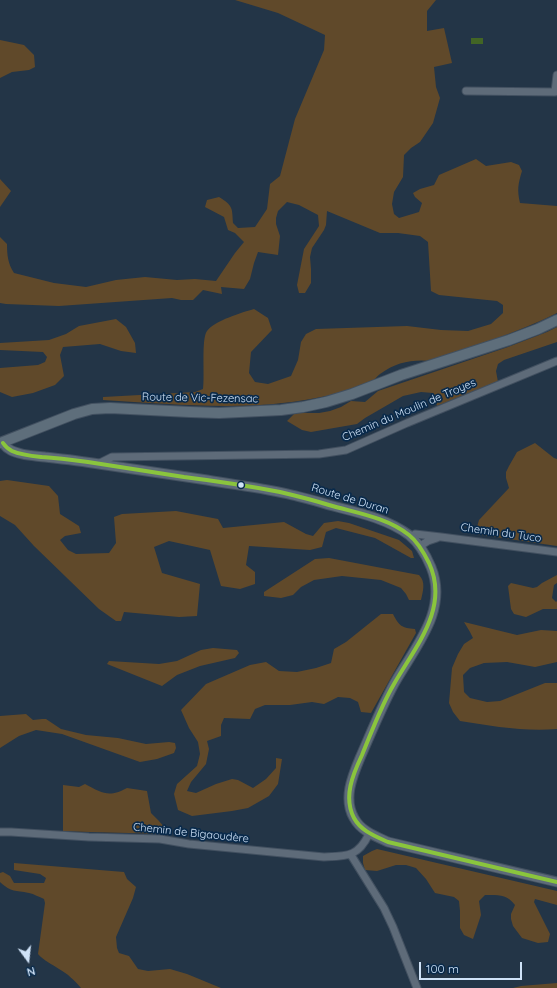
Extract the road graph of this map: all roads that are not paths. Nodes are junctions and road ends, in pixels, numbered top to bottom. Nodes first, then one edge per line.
1 (557, 75) edge
2 (466, 91) dead end
3 (557, 320) edge
4 (557, 361) edge
5 (1, 443) edge
6 (98, 464) junction
7 (411, 537) junction
8 (441, 537) junction
9 (420, 546) junction
10 (557, 552) edge
11 (0, 832) edge
12 (369, 834) junction
13 (351, 855) junction
14 (557, 882) edge
15 (417, 988) edge

1 - 2 street
3 - 5 main road, Route de Vic-Fezensac
4 - 6 street, Chemin du Moulin de Troyes
5 - 6 street, Route de Duran
6 - 7 street, Route de Duran
7 - 8 street, Chemin du Tuco
7 - 9 street, Route de Duran
8 - 9 street, Chemin du Tuco
8 - 10 street, Chemin du Tuco
9 - 12 street, Route de Duran
11 - 13 street, Chemin de Bigaoudère
12 - 13 street
12 - 14 street
13 - 15 street

